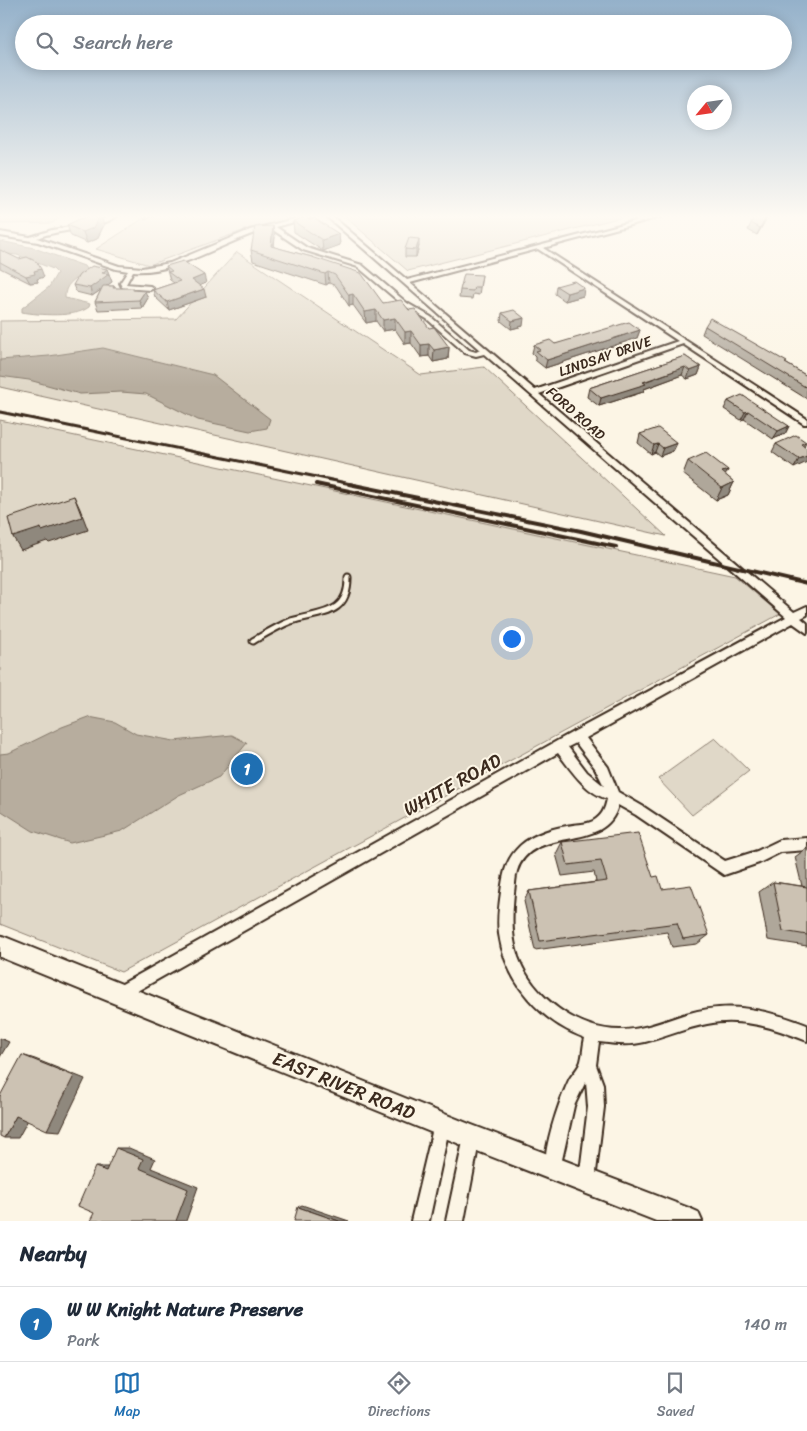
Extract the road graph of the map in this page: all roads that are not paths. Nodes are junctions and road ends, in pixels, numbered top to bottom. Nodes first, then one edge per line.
1 (129, 273) edge
2 (358, 273) edge
3 (368, 273) edge
4 (395, 273) edge
5 (439, 273) edge
6 (578, 273) edge
7 (372, 277) junction
8 (405, 282) junction
9 (150, 288) dead end
10 (683, 342) junction
11 (485, 351) junction
12 (534, 393) junction
13 (807, 422) edge
14 (348, 577) dead end
15 (807, 610) edge
16 (794, 617) junction
17 (807, 629) edge
18 (253, 641) dead end
19 (578, 736) junction
20 (560, 746) junction
21 (613, 796) junction
22 (807, 844) edge
23 (0, 946) edge
24 (117, 994) junction
25 (593, 1033) junction
26 (807, 1033) edge
27 (588, 1065) junction
28 (442, 1124) junction
29 (472, 1136) junction
30 (553, 1167) junction
31 (587, 1180) junction
32 (420, 1221) edge
33 (455, 1221) edge
34 (689, 1221) edge

1 - 9 street
2 - 7 street
3 - 7 street
4 - 8 street, FORD ROAD
5 - 8 street
6 - 10 street
7 - 11 street
8 - 11 street, FORD ROAD
10 - 12 street, LINDSAY DRIVE
10 - 13 street
11 - 12 street, FORD ROAD
12 - 16 street, FORD ROAD
14 - 18 lane
15 - 16 street, WHITE ROAD
16 - 17 street, FORD ROAD
16 - 19 street, WHITE ROAD
19 - 20 street, WHITE ROAD
19 - 21 street
20 - 21 street
20 - 24 street, WHITE ROAD
21 - 22 street
21 - 25 street
23 - 24 main road, EAST RIVER ROAD
24 - 28 main road, EAST RIVER ROAD
25 - 26 street
25 - 27 street
27 - 30 street
27 - 31 street
28 - 29 main road, EAST RIVER ROAD
28 - 32 street
29 - 30 main road, EAST RIVER ROAD
29 - 33 street
30 - 31 main road, EAST RIVER ROAD
31 - 34 main road, EAST RIVER ROAD

